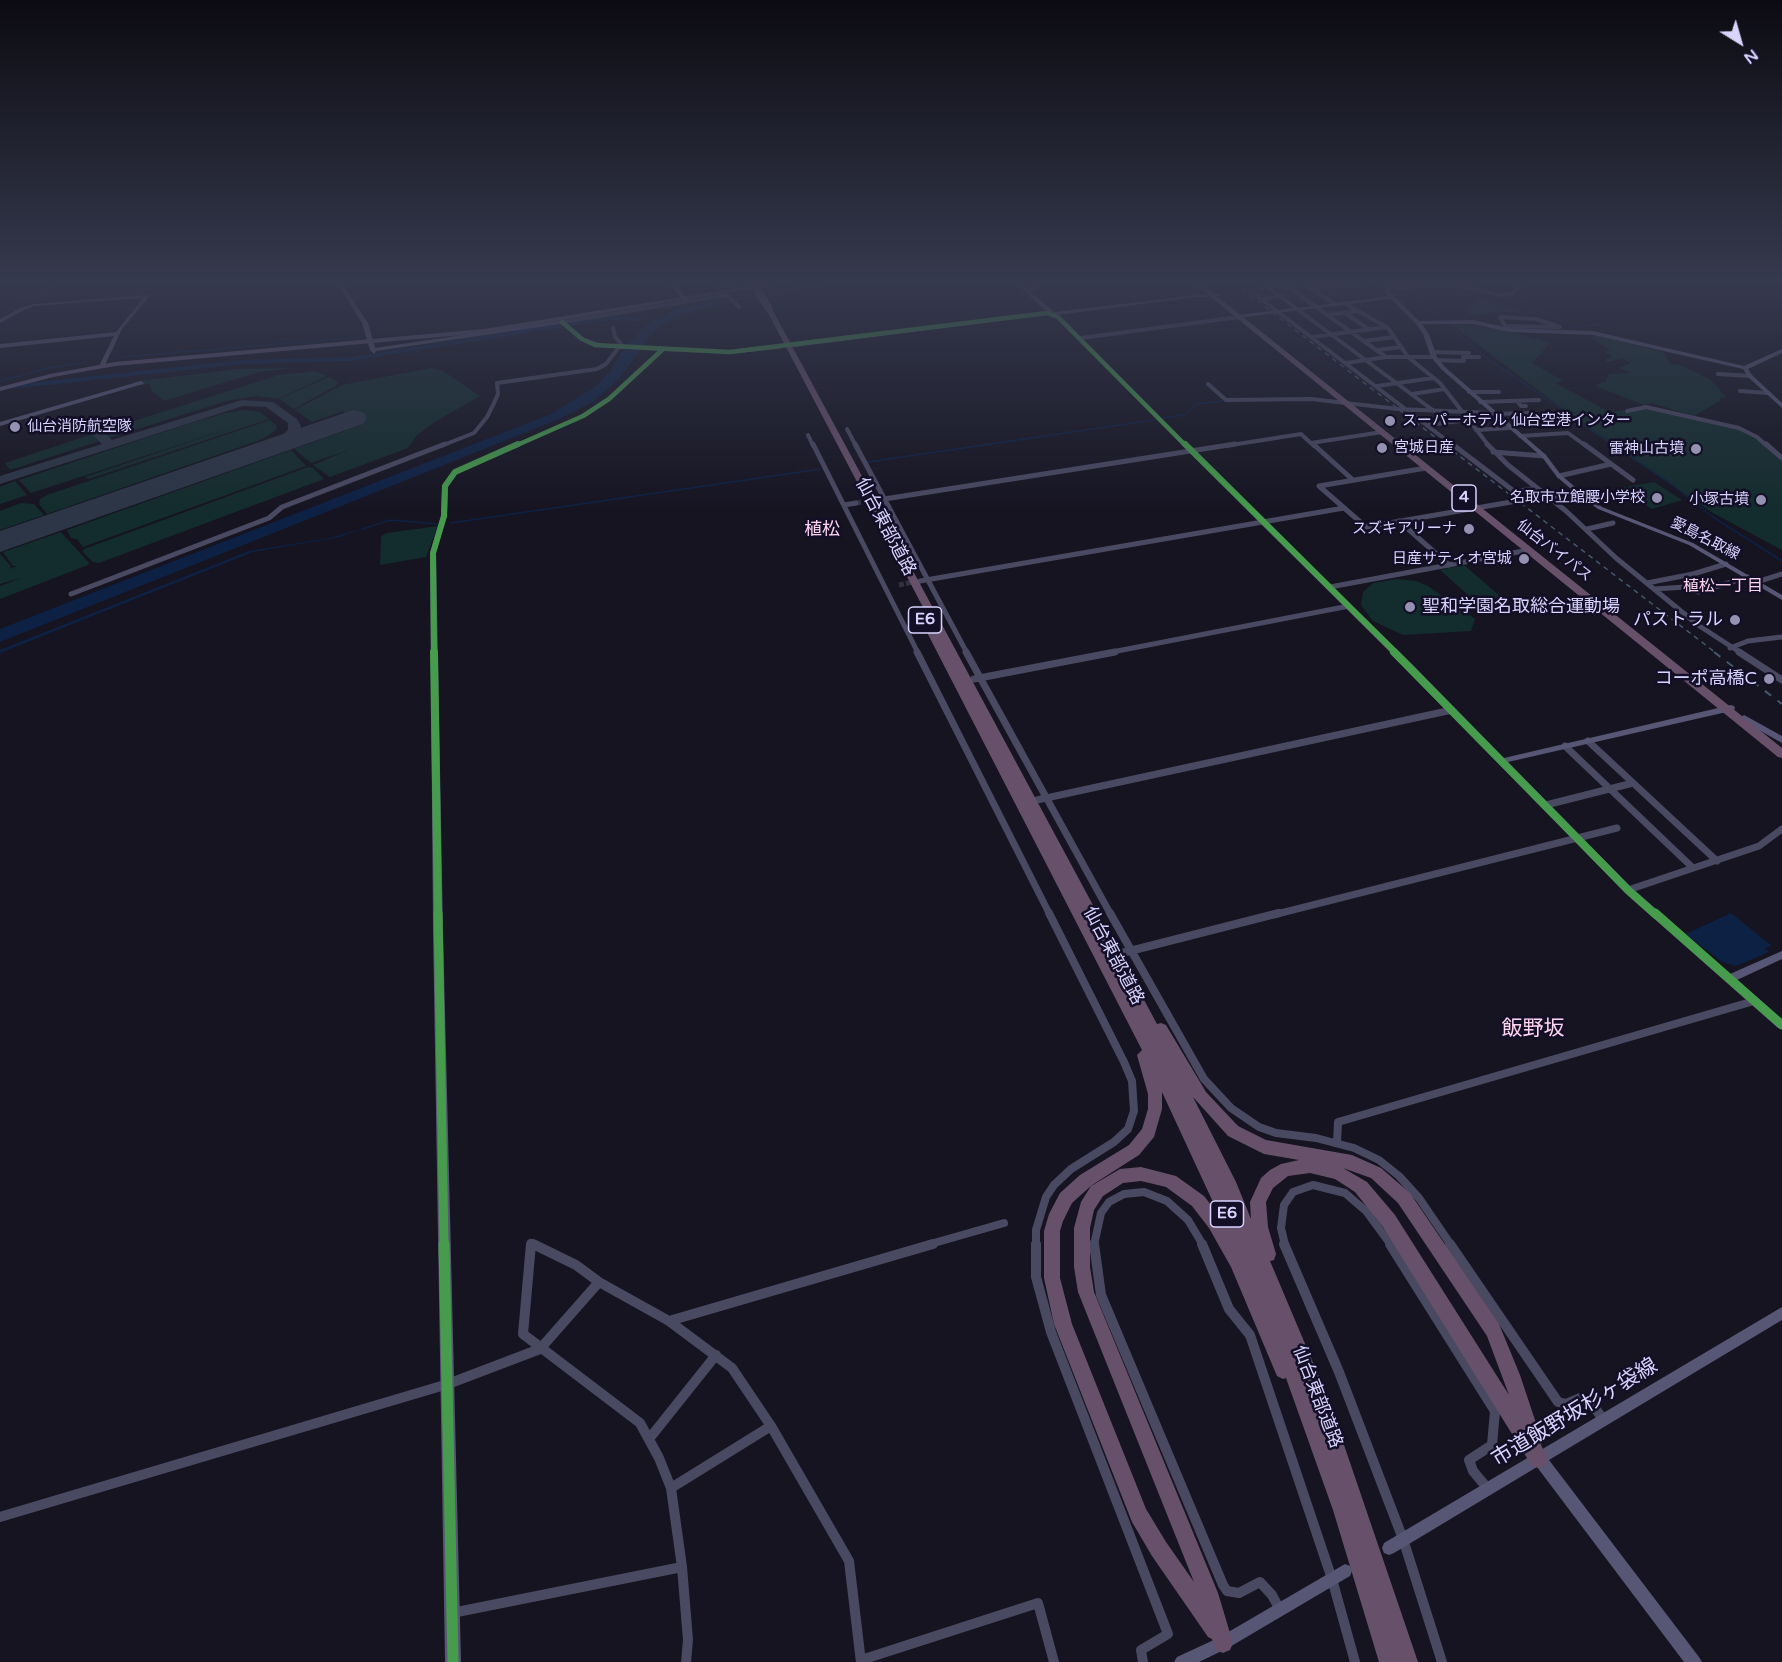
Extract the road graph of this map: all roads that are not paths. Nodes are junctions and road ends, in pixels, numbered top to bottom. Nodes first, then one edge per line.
1 (105, 359) edge
2 (184, 359) edge
3 (611, 359) edge
4 (653, 359) edge
5 (792, 359) edge
6 (1101, 359) edge
7 (1294, 359) edge
8 (1340, 359) edge
9 (1376, 359) edge
10 (1410, 359) edge
11 (1436, 359) edge
12 (1449, 359) edge
13 (1463, 359) edge
14 (1704, 359) edge
15 (1766, 359) edge
16 (1366, 360) junction
17 (1346, 363) junction
18 (102, 364) junction
19 (1745, 368) junction
20 (1718, 375) dead end
21 (1750, 376) junction
22 (1433, 378) junction
23 (141, 383) dead end
24 (1397, 383) junction
25 (1208, 384) dead end
26 (1377, 386) junction
27 (0, 388) edge
28 (1445, 389) junction
29 (1740, 391) dead end
30 (1469, 392) junction
31 (1498, 392) dead end
32 (1768, 393) junction
33 (1412, 394) junction
34 (1539, 400) dead end
35 (1517, 401) junction
36 (1480, 402) junction
37 (1350, 404) junction
38 (1526, 406) dead end
39 (1782, 406) edge
40 (1408, 409) junction
41 (1434, 411) junction
42 (1627, 411) dead end
43 (1463, 413) junction
44 (1493, 413) junction
45 (1468, 420) junction
46 (1557, 421) dead end
47 (0, 424) edge
48 (1428, 425) junction
49 (1510, 428) junction
50 (847, 429) dead end
51 (1476, 430) junction
52 (1382, 432) junction
53 (808, 435) dead end
54 (1520, 436) junction
55 (1311, 443) junction
56 (1192, 451) junction
57 (1493, 452) junction
58 (1544, 456) junction
59 (1782, 458) edge
60 (1611, 464) junction
61 (1426, 468) junction
62 (1559, 476) junction
63 (1353, 480) junction
64 (1633, 480) dead end
65 (1537, 488) junction
66 (1612, 494) dead end
67 (1582, 495) junction
68 (1548, 497) junction
69 (881, 500) junction
70 (856, 503) tunnel mouth
71 (844, 505) junction
72 (1479, 507) junction
73 (1344, 508) junction
74 (1399, 521) junction
75 (1262, 522) junction
76 (1613, 523) dead end
77 (1587, 529) junction
78 (1529, 550) junction
79 (1726, 564) junction
80 (1449, 565) junction
81 (1782, 574) edge
82 (1748, 577) junction
83 (924, 580) junction
84 (1757, 582) junction
85 (1647, 584) junction
86 (1330, 587) junction
87 (1654, 589) junction
88 (71, 594) dead end
89 (1782, 598) edge
90 (1349, 606) junction
91 (1782, 637) edge
92 (1730, 648) junction
93 (977, 678) junction
94 (1782, 680) edge
95 (1729, 709) junction
96 (1452, 710) junction
97 (1744, 718) junction
98 (1782, 740) edge
99 (1588, 741) junction
100 (1565, 746) junction
101 (1782, 748) edge
102 (1782, 754) edge
103 (1502, 760) junction
104 (1633, 783) junction
105 (1609, 789) junction
106 (1041, 799) junction
107 (1546, 805) junction
108 (1617, 828) dead end
109 (1782, 829) edge
110 (1578, 839) junction
111 (1717, 861) junction
112 (1693, 868) junction
113 (1628, 890) junction
114 (1092, 928) junction
115 (1126, 952) junction
116 (1782, 955) edge
117 (1729, 979) junction
118 (1754, 1001) junction
119 (1782, 1025) edge
120 (1337, 1143) junction
121 (1004, 1223) dead end
122 (599, 1282) junction
123 (1782, 1313) edge
124 (669, 1321) junction
125 (540, 1349) junction
126 (716, 1355) junction
127 (448, 1384) junction
128 (1604, 1419) junction
129 (771, 1426) junction
130 (649, 1439) junction
131 (1539, 1459) junction
132 (1350, 1486) junction
133 (670, 1488) junction
134 (1488, 1490) junction
135 (1342, 1510) junction
136 (0, 1517) edge
137 (1403, 1539) junction
138 (1389, 1548) dead end
139 (682, 1567) junction
140 (1339, 1575) junction
141 (1280, 1610) junction
142 (452, 1613) junction
143 (1223, 1643) junction
144 (861, 1661) edge
145 (453, 1662) edge
146 (686, 1662) edge
147 (1054, 1662) edge
148 (1143, 1662) edge
149 (1182, 1662) edge
150 (1354, 1662) edge
151 (1389, 1662) edge
152 (1408, 1662) edge
153 (1442, 1662) edge
154 (1694, 1662) edge

1 - 18 street
2 - 18 main road
3 - 88 street
4 - 127 street
5 - 114 highway, 仙台東部道路 / E6
6 - 56 street
7 - 37 highway, 仙台バイパス / 4
8 - 17 street
9 - 16 street
10 - 22 street
11 - 30 street, 愛島名取線
12 - 13 street
14 - 19 street
15 - 19 street
16 - 17 street
16 - 24 street
17 - 26 street
18 - 27 main road
18 - 27 main road
19 - 21 street
20 - 21 street
21 - 32 street
22 - 24 street
22 - 28 street
23 - 47 street
24 - 26 street
24 - 33 street
25 - 37 street
26 - 40 street
28 - 33 street
28 - 43 street
29 - 32 street
30 - 31 street
30 - 36 street, 愛島名取線
32 - 39 street
33 - 41 street
34 - 35 street
35 - 36 street
35 - 38 street
36 - 44 street, 愛島名取線
37 - 40 street
37 - 52 highway, 仙台バイパス / 4
37 - 72 highway, 仙台バイパス / 4
40 - 41 street
40 - 48 street
41 - 43 street
42 - 59 street
43 - 44 street
43 - 45 street
44 - 46 street
44 - 49 street, 愛島名取線
45 - 48 street
45 - 51 street
48 - 65 street
49 - 51 street
49 - 54 street, 愛島名取線
50 - 69 street
51 - 57 street
52 - 55 street
52 - 61 highway, 仙台バイパス / 4
53 - 71 street
54 - 58 street, 愛島名取線
54 - 60 street
55 - 56 street
55 - 63 street
56 - 69 street
56 - 75 street
57 - 58 street
57 - 65 street
58 - 62 street, 愛島名取線
60 - 62 street
60 - 64 street
61 - 63 street
61 - 72 highway, 仙台バイパス / 4
62 - 67 street, 愛島名取線
63 - 73 street
65 - 68 street
66 - 67 street
67 - 68 street
67 - 79 street, 愛島名取線
68 - 72 street
68 - 77 street
69 - 83 street
70 - 71 street
71 - 148 street
72 - 74 street
72 - 78 highway, 仙台バイパス / 4
72 - 95 highway, 仙台バイパス / 4
73 - 74 street
73 - 75 street
74 - 80 street
75 - 83 street
75 - 86 street
76 - 77 street
77 - 85 street
78 - 80 street
78 - 95 highway, 仙台バイパス / 4
79 - 82 street, 愛島名取線
79 - 85 street
80 - 86 street
81 - 84 street
82 - 84 street, 愛島名取線
82 - 87 street
83 - 93 street
84 - 89 street, 愛島名取線
85 - 87 street
86 - 90 street
87 - 92 street
90 - 93 street
90 - 96 street
91 - 92 street
92 - 94 street
93 - 106 street
95 - 97 highway, 仙台バイパス / 4
95 - 99 street
95 - 102 highway, 仙台バイパス / 4
96 - 103 street
96 - 106 street
97 - 98 street
97 - 101 highway, 仙台バイパス / 4
99 - 100 street
99 - 104 street
100 - 103 street
100 - 105 street
103 - 107 street
104 - 105 street
104 - 111 street
105 - 107 street
105 - 112 street
106 - 115 street
107 - 110 street
108 - 110 street
109 - 111 street
110 - 113 street
110 - 115 street
111 - 112 street
112 - 113 street
113 - 117 street
114 - 131 highway
114 - 132 highway, 仙台東部道路 / E6
114 - 135 highway, 仙台東部道路 / E6
114 - 143 highway
115 - 120 street
116 - 117 street
117 - 118 street
118 - 119 street
118 - 120 street
120 - 128 street
121 - 124 street
122 - 124 street
122 - 125 street
122 - 125 street
123 - 128 street, 市道飯野坂杉ヶ袋線
124 - 126 street
125 - 127 street
125 - 130 street
126 - 129 street
126 - 130 street
127 - 136 street
127 - 142 street
128 - 131 street, 市道飯野坂杉ヶ袋線
129 - 133 street
129 - 144 street
130 - 133 street
131 - 132 highway
131 - 134 street, 市道飯野坂杉ヶ袋線
131 - 154 street
132 - 152 highway, 仙台東部道路 / E6
133 - 139 street
134 - 137 street, 市道飯野坂杉ヶ袋線
134 - 137 street
135 - 143 highway
135 - 151 highway, 仙台東部道路 / E6
137 - 138 street, 市道飯野坂杉ヶ袋線
137 - 153 street
139 - 142 street
139 - 146 street
140 - 141 street
140 - 141 street
140 - 150 street
141 - 143 street
142 - 145 street
143 - 149 street
144 - 147 street

